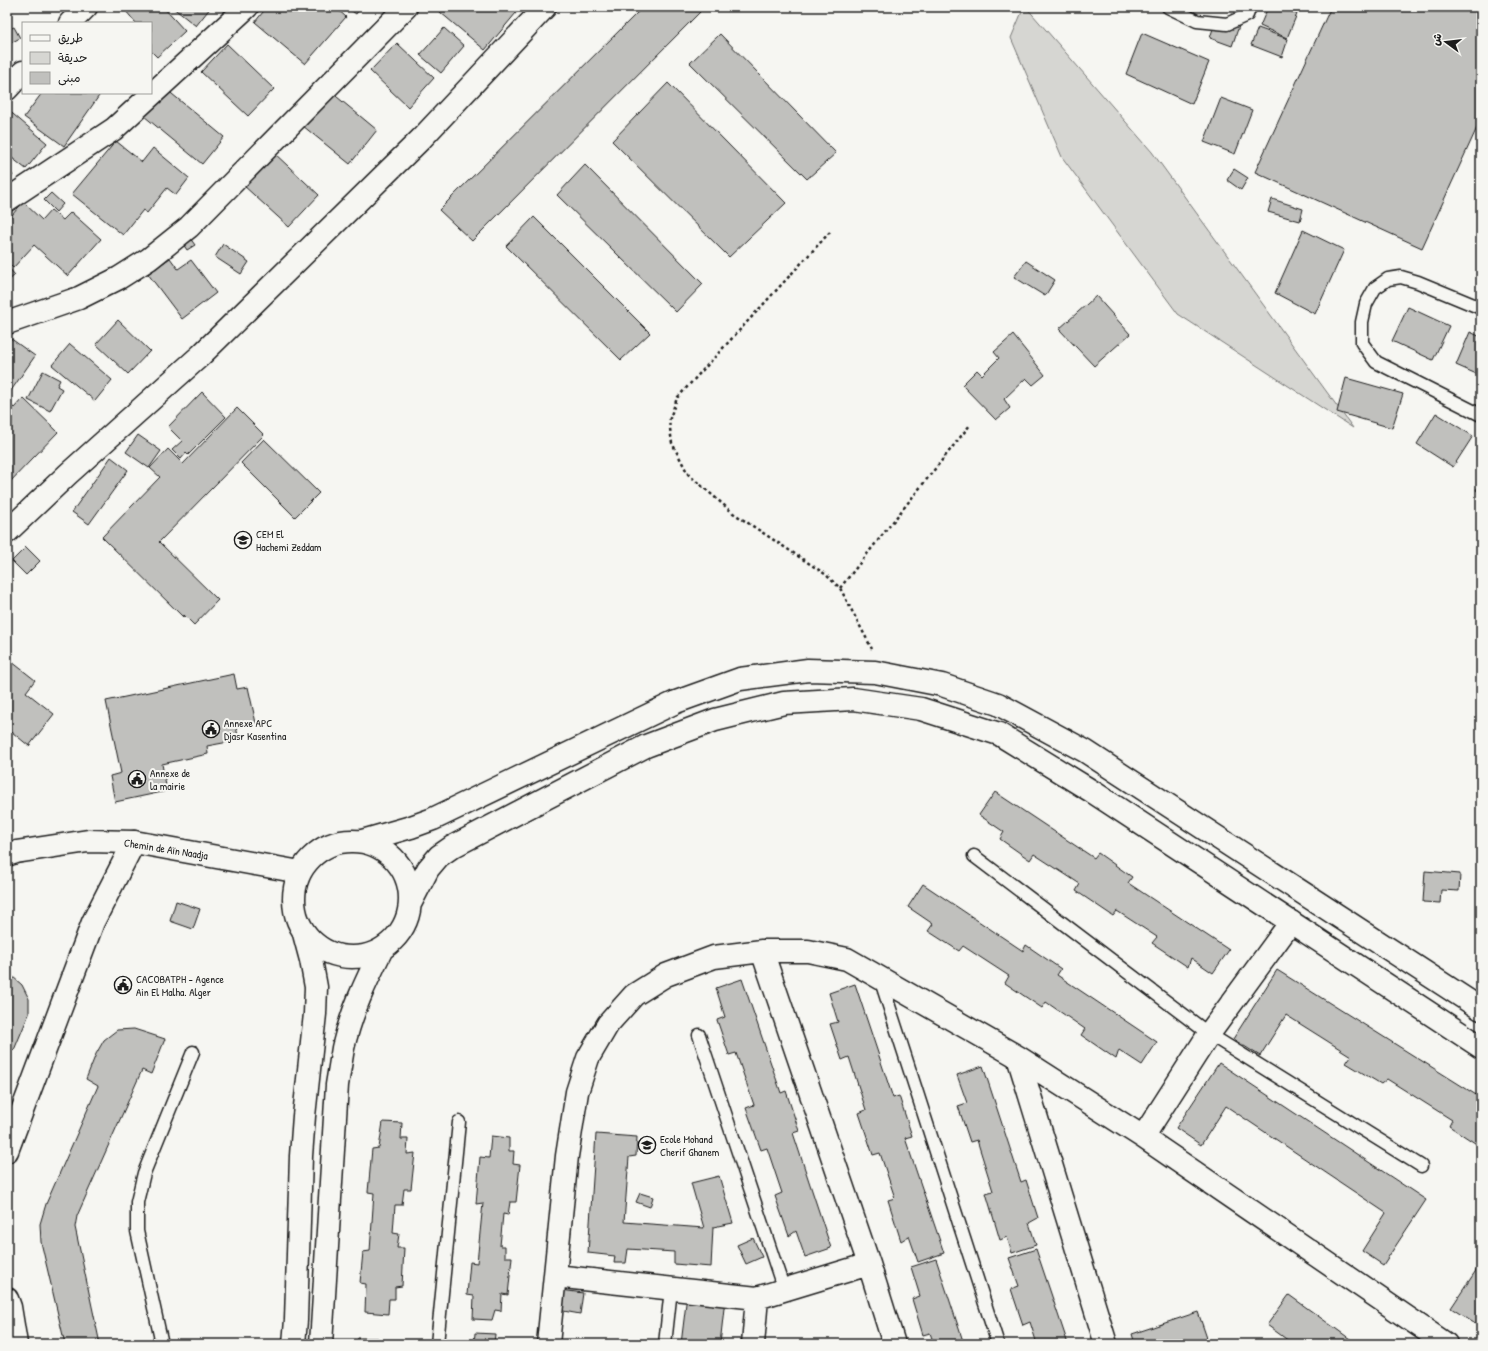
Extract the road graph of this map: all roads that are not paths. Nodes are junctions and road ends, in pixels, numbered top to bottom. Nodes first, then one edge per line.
1 (86, 7) edge
2 (247, 7) edge
3 (406, 7) edge
4 (545, 7) edge
5 (1168, 7) edge
6 (1250, 7) edge
7 (71, 22) edge
8 (22, 73) edge
9 (7, 89) edge
10 (7, 200) edge
11 (1481, 308) edge
12 (7, 323) edge
13 (1481, 415) edge
14 (7, 532) edge
15 (362, 840) junction
16 (134, 842) junction
17 (7, 855) edge
18 (974, 856) dead end
19 (300, 872) junction
20 (411, 902) junction
21 (1291, 922) junction
22 (302, 930) junction
23 (382, 949) junction
24 (762, 951) junction
25 (879, 976) junction
26 (1481, 1009) edge
27 (1210, 1034) junction
28 (699, 1035) dead end
29 (1481, 1046) edge
30 (193, 1052) dead end
31 (1018, 1057) junction
32 (459, 1122) dead end
33 (1143, 1137) junction
34 (7, 1151) edge
35 (1421, 1166) dead end
36 (869, 1264) junction
37 (555, 1276) junction
38 (671, 1289) junction
39 (784, 1290) junction
40 (757, 1298) junction
41 (7, 1299) edge
42 (16, 1344) edge
43 (162, 1344) edge
44 (294, 1344) edge
45 (321, 1344) edge
46 (437, 1344) edge
47 (548, 1344) edge
48 (665, 1344) edge
49 (753, 1344) edge
50 (894, 1344) edge
51 (998, 1344) edge
52 (1106, 1344) edge
53 (1446, 1344) edge

1 - 7 street
2 - 10 street
3 - 12 street
4 - 14 street
5 - 6 lane
8 - 9 street
11 - 13 lane
15 - 19 street
15 - 20 street
15 - 26 street
16 - 17 street, Chemin de Aïn Naadja
16 - 19 street, Chemin de Aïn Naadja
16 - 34 street
18 - 27 lane
19 - 22 street
20 - 21 street
20 - 23 street
21 - 27 street
21 - 29 street
22 - 23 street
22 - 44 street
23 - 45 street
24 - 25 street
24 - 36 street
24 - 37 street
25 - 31 street
25 - 51 lane
27 - 33 street
27 - 35 lane
28 - 39 lane
30 - 43 lane
31 - 33 street
31 - 52 street
32 - 46 lane
33 - 53 street
36 - 39 street
36 - 50 street
37 - 38 street
37 - 47 street
38 - 40 street
38 - 48 lane
39 - 40 street
40 - 49 street
41 - 42 street

